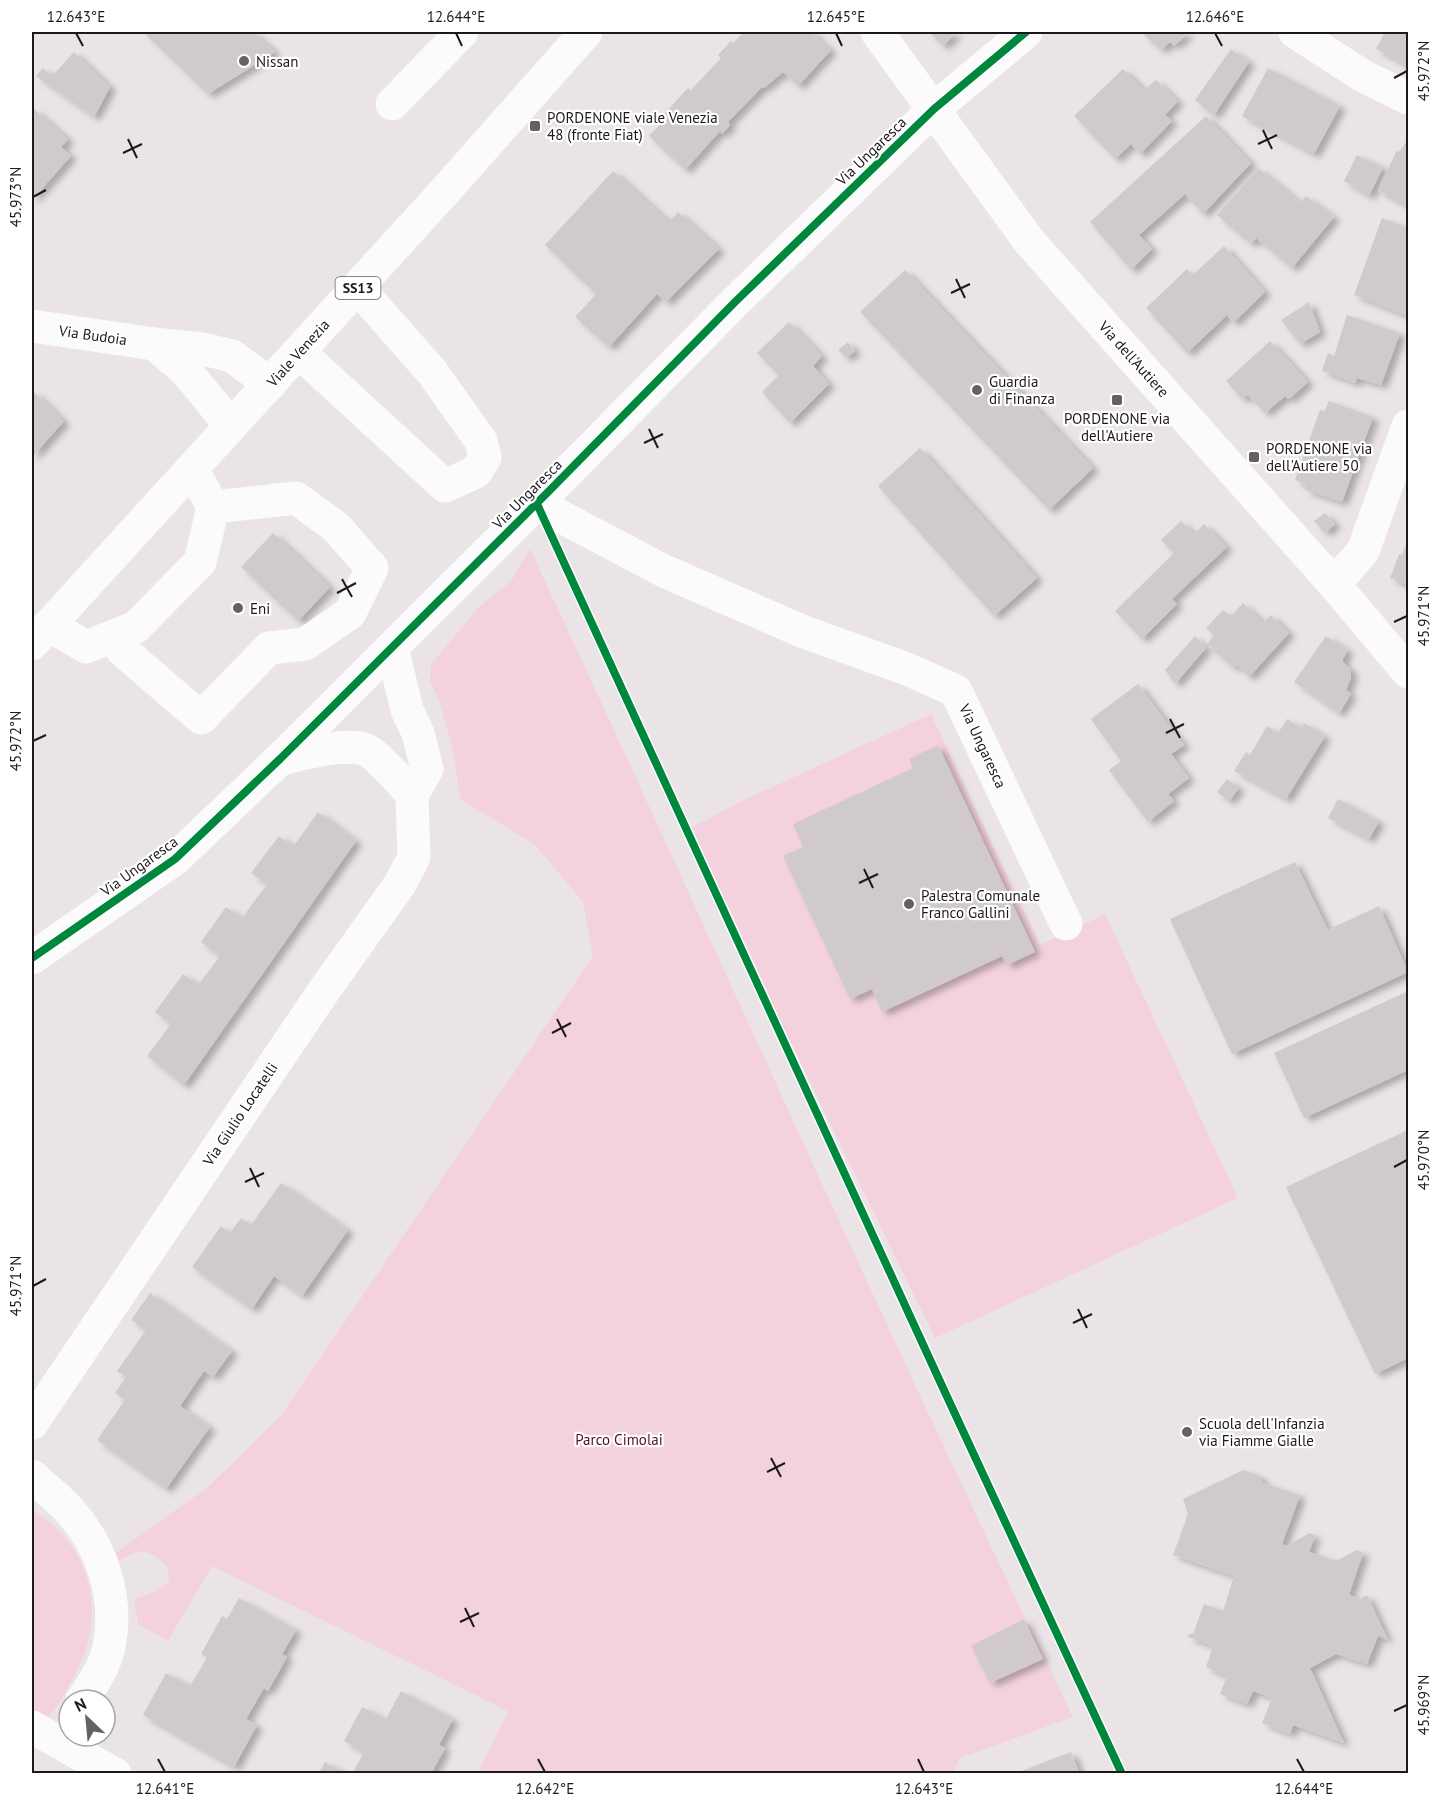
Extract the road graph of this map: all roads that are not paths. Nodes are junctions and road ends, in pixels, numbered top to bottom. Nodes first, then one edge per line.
1 (462, 32) edge
2 (877, 32) edge
3 (1026, 32) edge
4 (1295, 32) edge
5 (575, 36) edge
6 (1408, 98) edge
7 (392, 104) dead end
8 (934, 109) junction
9 (358, 288) junction
10 (32, 326) edge
11 (154, 344) junction
12 (299, 352) junction
13 (270, 384) junction
14 (231, 426) junction
15 (1408, 426) edge
16 (192, 469) junction
17 (537, 504) junction
18 (213, 507) junction
19 (1334, 584) junction
20 (40, 635) edge
21 (113, 637) junction
22 (392, 647) junction
23 (1408, 672) edge
24 (349, 689) junction
25 (406, 710) junction
26 (365, 750) junction
27 (280, 759) junction
28 (412, 795) junction
29 (1066, 924) dead end
30 (32, 958) edge
31 (32, 1423) edge
32 (32, 1476) edge
33 (90, 1688) edge
34 (47, 1734) edge
35 (70, 1773) edge
36 (115, 1773) edge

1 - 7 street
2 - 8 street, Via dell'Autiere
3 - 8 street, Via Ungaresca
4 - 6 street
5 - 9 street, Viale Venezia / SS13
8 - 17 street, Via Ungaresca
8 - 19 street, Via dell'Autiere
9 - 12 street, Viale Venezia / SS13
9 - 12 street
10 - 11 street, Via Budoia
11 - 13 street, Via Budoia
11 - 14 street
12 - 13 street, Viale Venezia / SS13
13 - 14 street, Viale Venezia / SS13
14 - 16 street, Viale Venezia / SS13
15 - 19 street
16 - 18 street
16 - 20 street, Viale Venezia / SS13
17 - 22 street, Via Ungaresca
17 - 29 street, Via Ungaresca
18 - 21 street
18 - 21 street
19 - 23 street, Via dell'Autiere
20 - 21 street
22 - 24 street, Via Ungaresca
22 - 25 street
24 - 25 street
24 - 26 street
24 - 27 street, Via Ungaresca
25 - 28 street
26 - 27 street
26 - 28 street
27 - 30 street, Via Ungaresca
28 - 31 street, Via Giulio Locatelli
32 - 33 street
34 - 35 street
34 - 36 street

